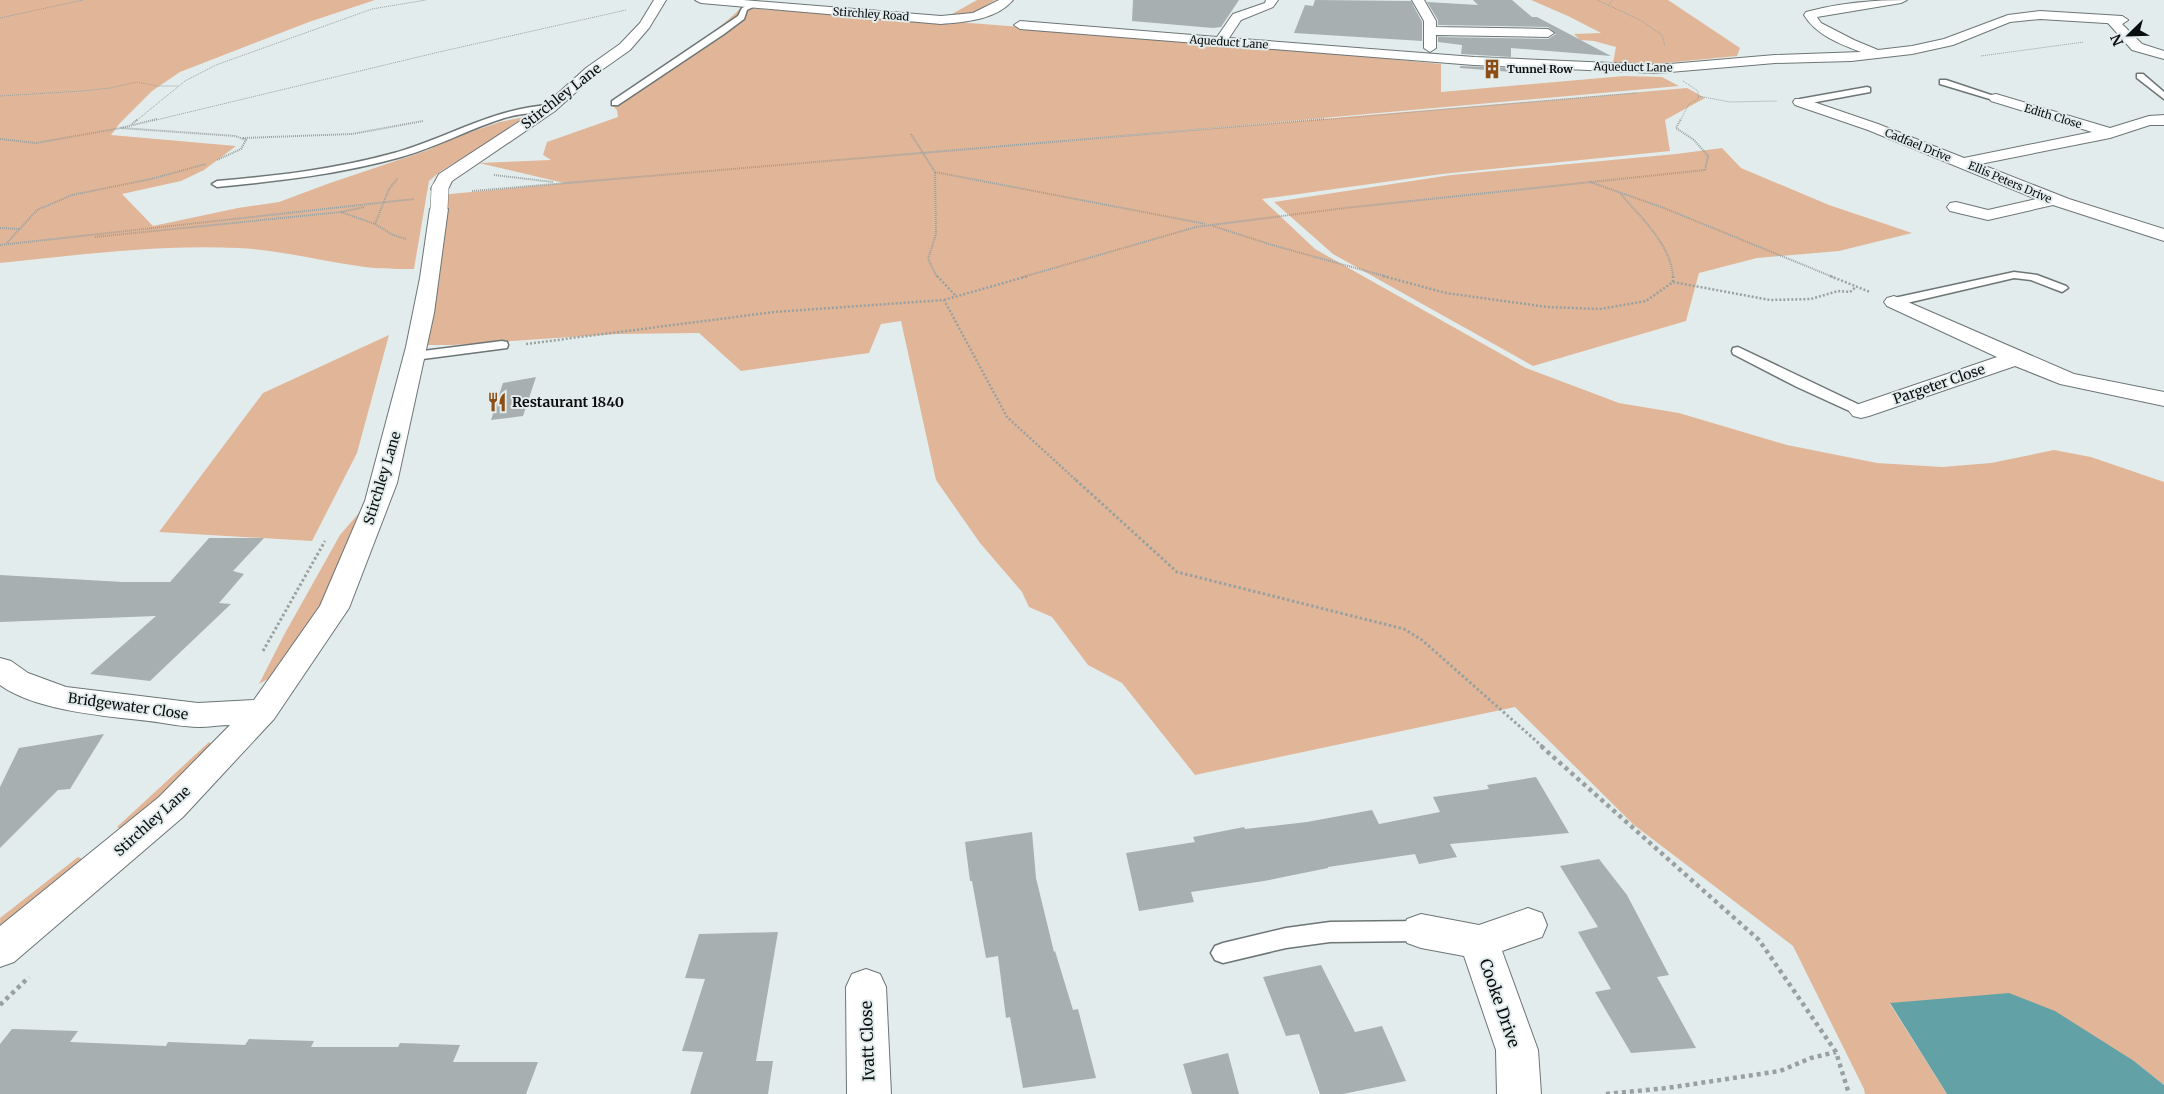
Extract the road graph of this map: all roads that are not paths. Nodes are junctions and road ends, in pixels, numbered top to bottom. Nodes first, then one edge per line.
1 (660, 0) edge
2 (701, 0) edge
3 (1007, 0) edge
4 (1272, 0) edge
5 (1418, 0) edge
6 (1901, 0) edge
7 (753, 4) junction
8 (2125, 7) dead end
9 (2122, 20) junction
10 (2136, 24) dead end
11 (1020, 26) dead end
12 (1430, 31) junction
13 (1548, 33) dead end
14 (1220, 41) junction
15 (1879, 54) junction
16 (2164, 54) edge
17 (1430, 57) junction
18 (2140, 76) dead end
19 (1943, 82) dead end
20 (1866, 90) dead end
21 (2164, 96) edge
22 (1996, 98) joint
23 (1800, 102) joint
24 (615, 104) dead end
25 (550, 108) junction
26 (2164, 120) edge
27 (1872, 127) junction
28 (2110, 133) junction
29 (1842, 134) dead end
30 (1963, 163) junction
31 (216, 184) dead end
32 (2052, 200) junction
33 (1956, 206) dead end
34 (2164, 224) edge
35 (2145, 229) junction
36 (2164, 235) edge
37 (2062, 288) dead end
38 (1894, 302) joint
39 (502, 345) road end
40 (1738, 351) dead end
41 (415, 356) junction
42 (2016, 358) junction
43 (2164, 399) edge
44 (1861, 411) joint
45 (0, 669) edge
46 (263, 711) junction
47 (1528, 925) dead end
48 (1421, 931) joint
49 (1479, 942) junction
50 (0, 950) edge
51 (1223, 953) dead end
52 (866, 987) dead end
53 (869, 1094) edge
54 (1520, 1094) edge

1 - 25 street, Stirchley Lane
2 - 7 street, Stirchley Road
3 - 7 street, Stirchley Road
4 - 14 street
5 - 12 street
6 - 15 street
7 - 24 lane
8 - 9 street
9 - 10 street, Aqueduct Lane
9 - 15 street, Aqueduct Lane
9 - 16 street
11 - 14 street, Aqueduct Lane
12 - 13 street
12 - 17 street
14 - 17 street, Aqueduct Lane
15 - 17 street, Aqueduct Lane
18 - 21 lane
19 - 22 lane
20 - 23 lane
22 - 28 street, Edith Close
23 - 27 street, Cadfael Drive
25 - 31 lane
25 - 41 street, Stirchley Lane
26 - 28 street, Ellis Peters Drive
27 - 29 street, Cadfael Drive
27 - 30 street, Cadfael Drive
28 - 30 street, Ellis Peters Drive
30 - 32 street, Ellis Peters Drive
32 - 33 street
32 - 35 street, Ellis Peters Drive
34 - 35 street
35 - 36 street, Ellis Peters Drive
37 - 38 lane
38 - 42 street
39 - 41 lane
40 - 44 lane
41 - 46 street, Stirchley Lane
42 - 43 street
42 - 44 street, Pargeter Close
45 - 46 street, Bridgewater Close
46 - 50 street, Stirchley Lane
47 - 49 street
48 - 49 street
48 - 51 lane
49 - 54 street, Cooke Drive
52 - 53 street, Ivatt Close

